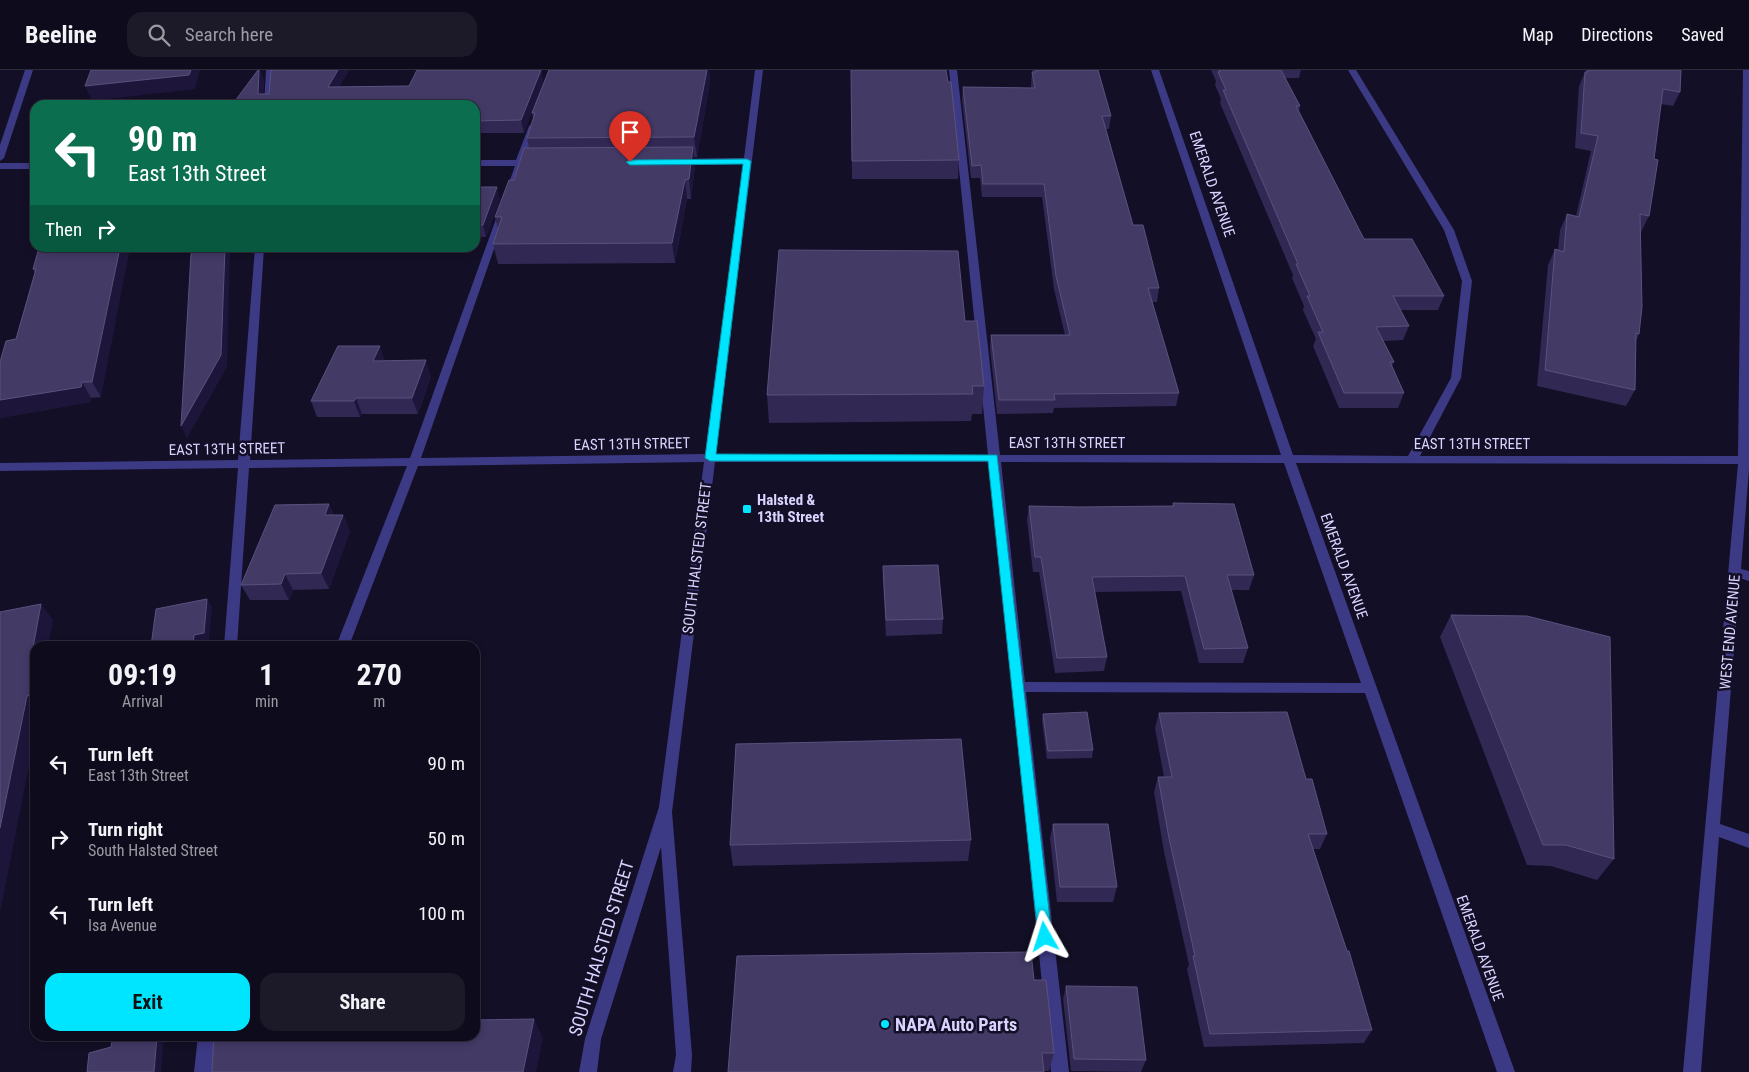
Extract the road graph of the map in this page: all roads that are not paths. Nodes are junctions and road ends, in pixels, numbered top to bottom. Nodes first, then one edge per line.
1 (29, 70) edge
2 (270, 70) edge
3 (759, 70) edge
4 (953, 70) edge
5 (1155, 70) edge
6 (1352, 70) edge
7 (1747, 70) edge
8 (268, 100) edge
9 (537, 116) edge
10 (0, 158) edge
11 (747, 161) junction
12 (675, 162) edge
13 (480, 163) edge
14 (519, 163) junction
15 (539, 163) edge
16 (0, 166) edge
17 (30, 166) edge
18 (259, 252) edge
19 (710, 458) junction
20 (993, 458) junction
21 (1288, 458) junction
22 (1412, 459) junction
23 (1744, 460) junction
24 (414, 462) junction
25 (242, 464) junction
26 (0, 467) edge
27 (1746, 487) edge
28 (1742, 574) edge
29 (231, 641) edge
30 (345, 641) edge
31 (1018, 687) junction
32 (1370, 688) junction
33 (666, 808) junction
34 (1713, 828) junction
35 (1749, 841) edge
36 (206, 1041) edge
37 (203, 1072) edge
38 (588, 1072) edge
39 (682, 1072) edge
40 (1060, 1072) edge
41 (1506, 1072) edge
42 (1692, 1072) edge

1 - 10 street
2 - 8 street
3 - 11 street, SOUTH HALSTED STREET
4 - 20 street
5 - 21 street, EMERALD AVENUE
6 - 22 street
7 - 23 street, WEST END AVENUE
9 - 14 street
11 - 12 street
11 - 19 street, SOUTH HALSTED STREET
13 - 14 street
14 - 15 street
14 - 24 street
16 - 17 street
18 - 25 street
19 - 20 street, EAST 13TH STREET
19 - 24 street, EAST 13TH STREET
19 - 33 street, SOUTH HALSTED STREET
20 - 21 street, EAST 13TH STREET
20 - 31 street
21 - 22 street, EAST 13TH STREET
21 - 32 street, EMERALD AVENUE
22 - 23 street, EAST 13TH STREET
23 - 27 street, WEST END AVENUE
24 - 25 street, EAST 13TH STREET
24 - 30 street
25 - 26 street, EAST 13TH STREET
25 - 29 street
27 - 28 street, WEST END AVENUE
28 - 34 street, WEST END AVENUE
31 - 32 street
31 - 40 street
32 - 41 street, EMERALD AVENUE
33 - 38 street, SOUTH HALSTED STREET
33 - 39 street, SOUTH HALSTED STREET
34 - 35 street
34 - 42 street, WEST END AVENUE
36 - 37 street

